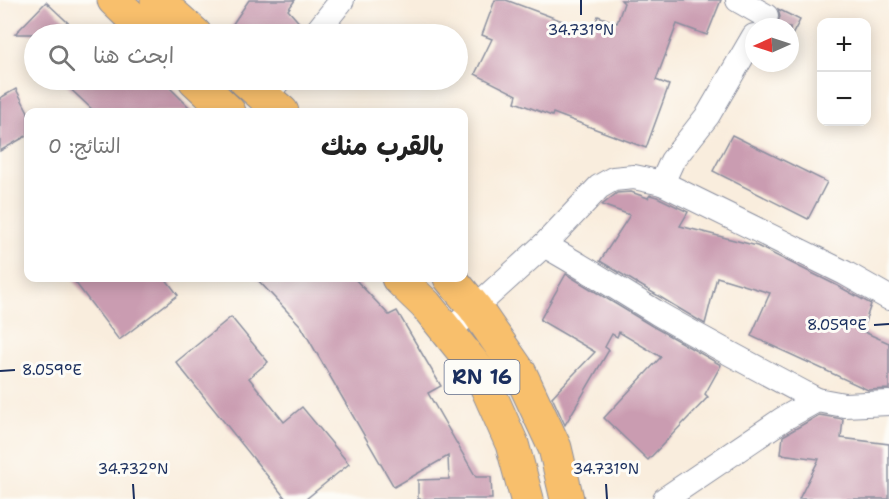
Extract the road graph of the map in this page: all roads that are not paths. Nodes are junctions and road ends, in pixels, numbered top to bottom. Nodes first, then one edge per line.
1 (114, 0) edge
2 (342, 0) edge
3 (738, 0) edge
4 (160, 10) edge
5 (761, 18) edge
6 (180, 24) edge
7 (323, 24) edge
8 (745, 52) edge
9 (206, 90) edge
10 (225, 108) edge
11 (662, 183) junction
12 (544, 245) junction
13 (402, 282) edge
14 (453, 282) edge
15 (889, 298) edge
16 (475, 308) junction
17 (448, 333) junction
18 (817, 400) junction
19 (889, 403) edge
20 (527, 499) edge
21 (567, 499) edge
22 (665, 499) edge

1 - 4 main road
2 - 7 street
3 - 5 street
4 - 6 main road
8 - 11 street
9 - 10 main road
11 - 12 street
11 - 15 street
12 - 16 street
12 - 18 street
13 - 17 main road, RN 16
14 - 16 main road, RN 16
16 - 17 street
16 - 21 main road, RN 16
17 - 20 main road, RN 16
18 - 19 street
18 - 22 street

